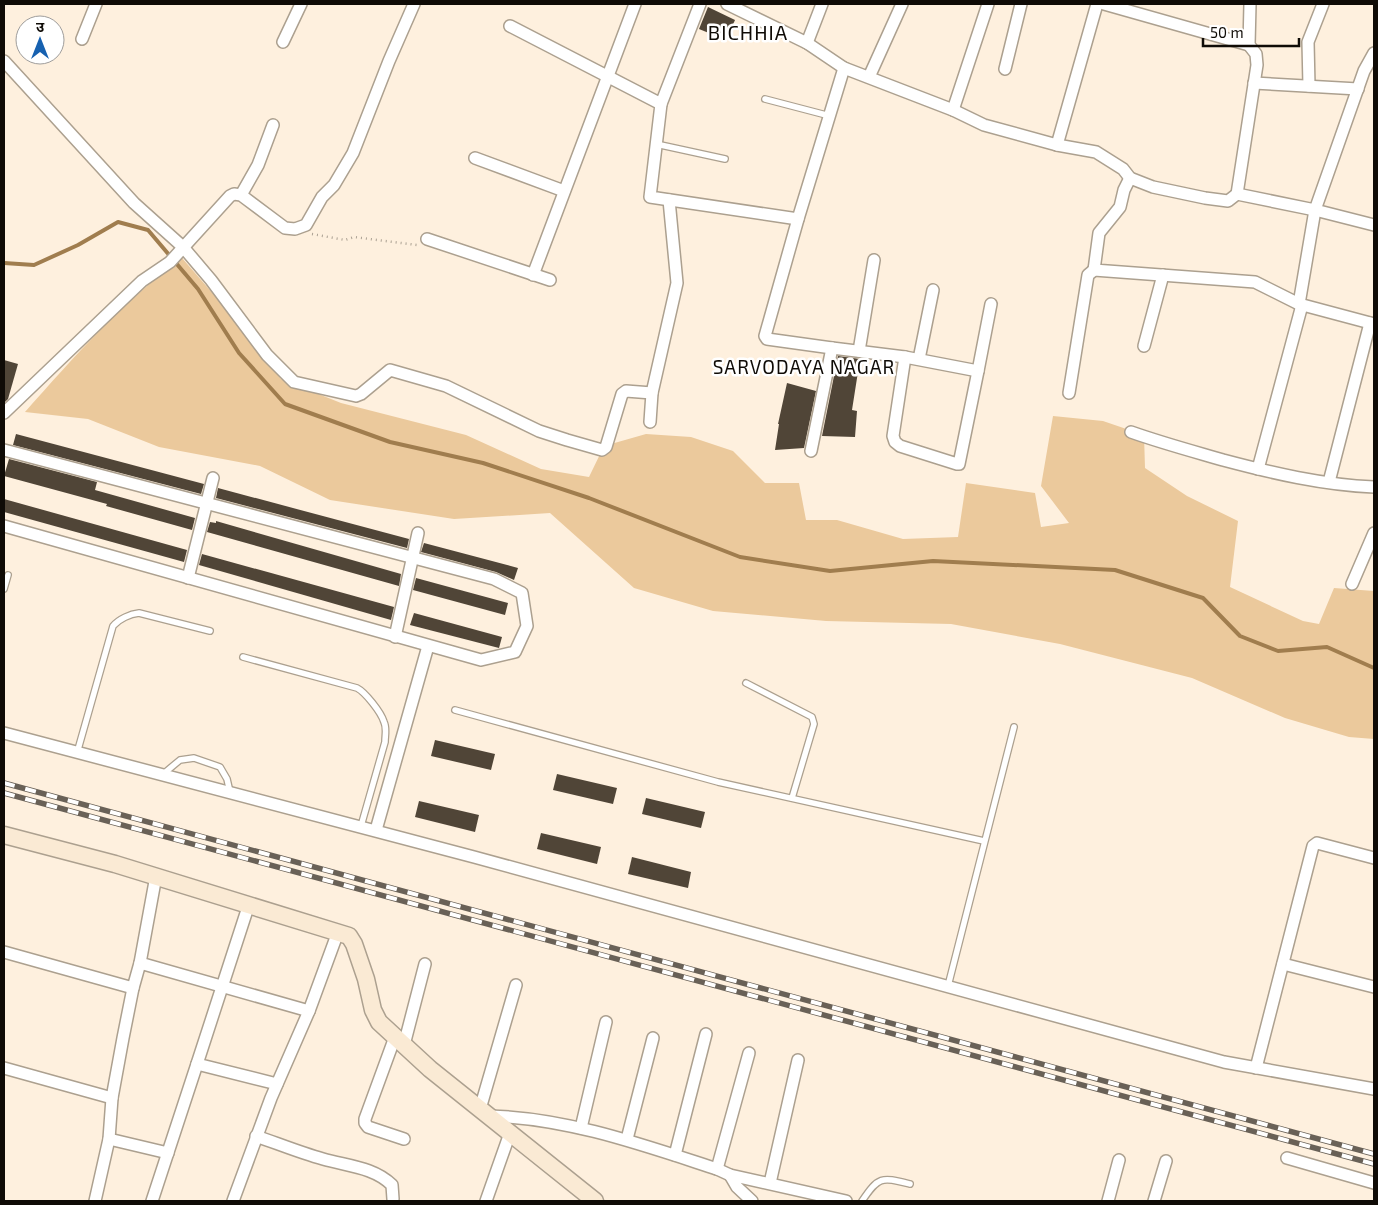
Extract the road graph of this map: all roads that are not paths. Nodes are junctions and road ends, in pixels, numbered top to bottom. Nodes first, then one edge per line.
1 (96, 4) edge
2 (301, 4) edge
3 (414, 4) edge
4 (635, 4) edge
5 (700, 4) edge
6 (727, 4) edge
7 (822, 4) edge
8 (902, 4) edge
9 (988, 4) edge
10 (1021, 4) edge
11 (1096, 4) edge
12 (1104, 4) edge
13 (1250, 4) edge
14 (1323, 4) edge
15 (1119, 6) edge
16 (510, 26) dead end
17 (82, 40) dead end
18 (283, 42) dead end
19 (807, 43) junction
20 (1249, 45) junction
21 (1374, 53) edge
22 (4, 61) edge
23 (844, 68) junction
24 (1005, 69) dead end
25 (606, 77) junction
26 (869, 77) junction
27 (1254, 83) junction
28 (1309, 86) junction
29 (1358, 89) junction
30 (765, 99) dead end
31 (661, 104) junction
32 (953, 110) junction
33 (830, 116) junction
34 (273, 125) dead end
35 (656, 144) junction
36 (1057, 145) junction
37 (475, 158) dead end
38 (725, 159) dead end
39 (1130, 178) junction
40 (564, 191) junction
41 (1237, 194) junction
42 (241, 195) junction
43 (669, 200) junction
44 (1315, 210) junction
45 (798, 219) junction
46 (1374, 226) edge
47 (427, 239) road end
48 (181, 248) junction
49 (874, 260) dead end
50 (1094, 270) junction
51 (533, 275) junction
52 (1163, 275) junction
53 (550, 280) dead end
54 (933, 290) dead end
55 (992, 304) dead end
56 (1300, 305) junction
57 (1372, 323) edge
58 (1144, 346) dead end
59 (832, 348) junction
60 (859, 351) junction
61 (905, 357) junction
62 (918, 359) junction
63 (978, 371) junction
64 (652, 393) junction
65 (1069, 393) dead end
66 (4, 413) edge
67 (650, 422) dead end
68 (1131, 432) dead end
69 (4, 450) edge
70 (811, 451) dead end
71 (1258, 469) junction
72 (212, 478) dead end
73 (1329, 482) junction
74 (1374, 487) edge
75 (206, 503) junction
76 (4, 526) edge
77 (418, 533) dead end
78 (1374, 533) edge
79 (413, 558) junction
80 (8, 575) dead end
81 (188, 578) junction
82 (1352, 584) dead end
83 (4, 589) edge
84 (210, 631) dead end
85 (395, 637) junction
86 (428, 646) junction
87 (243, 657) dead end
88 (746, 683) dead end
89 (455, 710) dead end
90 (1014, 727) dead end
91 (4, 733) edge
92 (77, 752) junction
93 (162, 775) junction
94 (230, 792) junction
95 (792, 798) junction
96 (361, 826) junction
97 (376, 830) junction
98 (4, 835) edge
99 (984, 841) junction
100 (1374, 858) edge
101 (156, 876) junction
102 (249, 904) junction
103 (338, 932) junction
104 (4, 952) edge
105 (140, 963) junction
106 (425, 964) dead end
107 (1283, 964) junction
108 (516, 985) dead end
109 (948, 986) junction
110 (1374, 986) edge
111 (224, 987) junction
112 (133, 988) junction
113 (309, 1011) junction
114 (606, 1022) dead end
115 (706, 1034) dead end
116 (652, 1038) dead end
117 (400, 1041) junction
118 (749, 1053) dead end
119 (798, 1060) dead end
120 (198, 1064) junction
121 (4, 1068) edge
122 (1256, 1068) junction
123 (277, 1084) junction
124 (1374, 1089) edge
125 (112, 1098) junction
126 (485, 1112) junction
127 (581, 1128) junction
128 (510, 1133) junction
129 (256, 1136) junction
130 (109, 1139) junction
131 (404, 1139) dead end
132 (627, 1139) junction
133 (168, 1153) junction
134 (675, 1155) junction
135 (1288, 1158) dead end
136 (1119, 1160) dead end
137 (1166, 1161) dead end
138 (717, 1169) junction
139 (730, 1174) junction
140 (770, 1183) junction
141 (1374, 1183) edge
142 (910, 1184) dead end
143 (393, 1199) dead end
144 (95, 1201) edge
145 (152, 1201) edge
146 (233, 1201) edge
147 (486, 1201) edge
148 (595, 1201) edge
149 (752, 1201) edge
150 (846, 1201) edge
151 (862, 1201) edge
152 (1108, 1201) edge
153 (1154, 1201) edge

1 - 17 street
2 - 18 street
3 - 42 street
4 - 25 street
5 - 31 street
6 - 19 street
7 - 19 street
8 - 26 street
9 - 32 street
10 - 24 street
11 - 36 street
12 - 15 street
13 - 20 street
14 - 28 street
15 - 20 street
16 - 25 street
19 - 23 street
20 - 27 street
21 - 29 street
22 - 48 street
23 - 26 street
23 - 33 street
25 - 31 street
25 - 40 street
26 - 32 street
27 - 28 street
27 - 41 street
28 - 29 street
29 - 44 street
30 - 33 lane
31 - 35 street
32 - 36 street
33 - 45 street
34 - 42 street
35 - 38 lane
35 - 43 street
36 - 39 street
37 - 40 street
39 - 41 street
39 - 50 street
40 - 51 street
41 - 44 street
42 - 48 street
43 - 45 street
43 - 64 street
44 - 46 street
44 - 56 street
45 - 59 street
47 - 51 street
48 - 64 street
48 - 66 street
49 - 60 street
50 - 52 street
50 - 65 street
51 - 53 street
52 - 56 street
52 - 58 street
54 - 62 street
55 - 63 street
56 - 57 street
56 - 71 street
57 - 73 street
59 - 60 street
59 - 70 street
60 - 61 street
61 - 62 street
61 - 63 street
62 - 63 street
64 - 67 street
68 - 71 street
69 - 75 street
71 - 73 street
72 - 75 street
73 - 74 street
75 - 79 street
75 - 81 street
76 - 81 street
77 - 79 street
78 - 82 street
79 - 85 street
79 - 86 street
80 - 83 lane
81 - 85 street
84 - 92 lane
85 - 86 street
86 - 97 street
87 - 96 lane
88 - 95 lane
89 - 95 lane
90 - 99 lane
91 - 92 street
92 - 93 street
93 - 94 street
93 - 94 lane
94 - 96 street
95 - 99 lane
96 - 97 street
97 - 109 street
98 - 101 street
99 - 109 lane
100 - 107 street
101 - 102 street
101 - 105 street
102 - 103 street
102 - 111 street
103 - 113 street
103 - 117 street
104 - 112 street
105 - 111 street
105 - 112 street
106 - 117 street
107 - 110 street
107 - 122 street
108 - 126 street
109 - 122 street
111 - 113 street
111 - 120 street
112 - 125 street
113 - 123 street
114 - 127 street
115 - 134 street
116 - 132 street
117 - 126 street
117 - 131 street
118 - 138 street
119 - 140 street
120 - 123 street
120 - 133 street
121 - 125 street
122 - 124 street
123 - 129 street
125 - 130 street
126 - 127 street
126 - 128 street
127 - 132 street
128 - 147 street
128 - 148 street
129 - 143 street
129 - 146 street
130 - 133 street
130 - 144 street
132 - 134 street
133 - 145 street
134 - 138 street
135 - 141 street
136 - 152 street
137 - 153 street
138 - 139 street
139 - 140 street
139 - 149 street
140 - 150 street
142 - 151 lane

